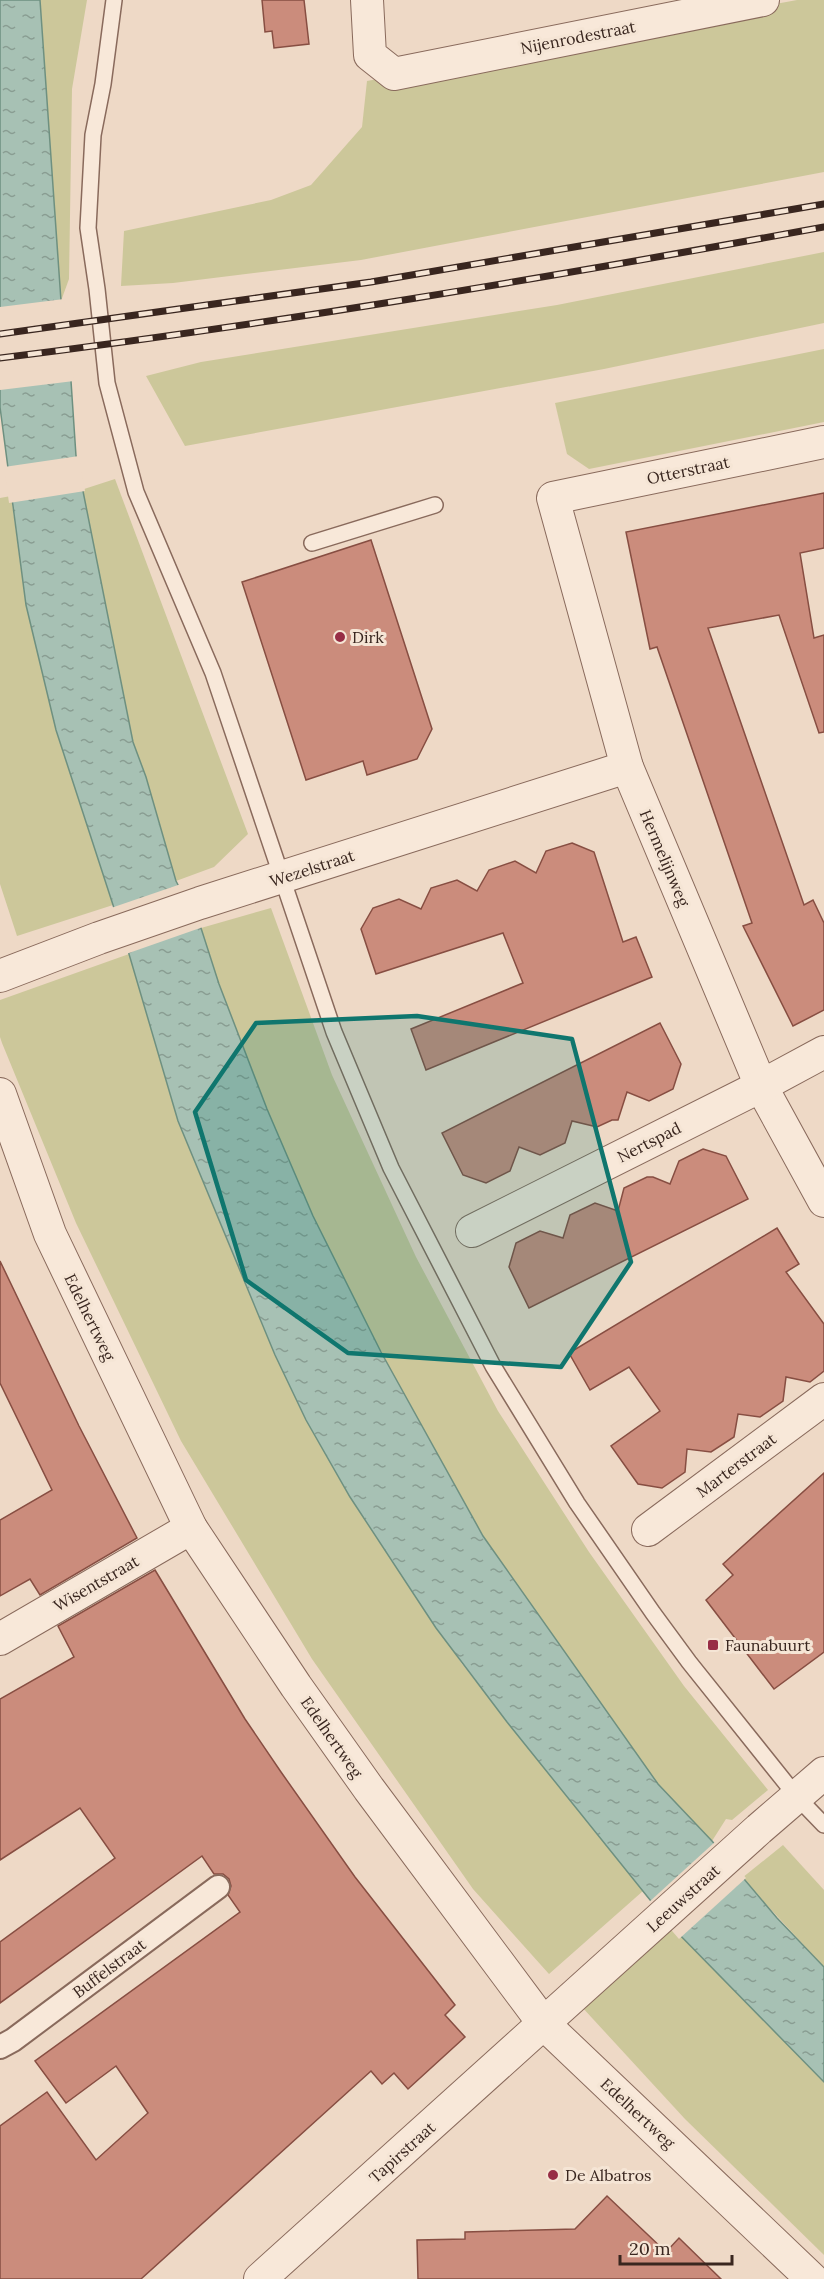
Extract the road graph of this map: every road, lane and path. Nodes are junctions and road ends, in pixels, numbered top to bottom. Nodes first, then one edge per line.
1 (114, 0) edge
2 (367, 0) edge
3 (763, 0) edge
4 (824, 442) edge
5 (553, 498) joint
6 (435, 505) dead end
7 (312, 543) dead end
8 (627, 767) junction
9 (282, 878) junction
10 (0, 976) edge
11 (824, 1052) edge
12 (761, 1086) junction
13 (0, 1094) edge
14 (824, 1201) edge
15 (472, 1231) dead end
16 (824, 1400) edge
17 (191, 1528) junction
18 (648, 1530) dead end
19 (0, 1639) edge
20 (824, 1773) edge
21 (797, 1797) junction
22 (824, 1825) edge
23 (218, 1887) dead end
24 (544, 2024) junction
25 (0, 2047) edge
26 (260, 2279) edge
27 (813, 2279) edge

1 - 9 lane
2 - 3 street, Nijenrodestraat
4 - 5 street, Otterstraat
5 - 8 street, Hermelijnweg
6 - 7 lane
8 - 9 street, Wezelstraat
8 - 12 street, Hermelijnweg
9 - 10 street, Wezelstraat
9 - 21 lane
11 - 12 street, Nertspad
12 - 14 street, Hermelijnweg
12 - 15 street, Nertspad
13 - 17 street, Edelhertweg
16 - 18 street, Marterstraat
17 - 19 street, Wisentstraat
17 - 24 street, Edelhertweg
20 - 21 street, Leeuwstraat
21 - 22 lane
21 - 24 street, Leeuwstraat
23 - 25 street, Buffelstraat
24 - 26 street, Tapirstraat
24 - 27 street, Edelhertweg

